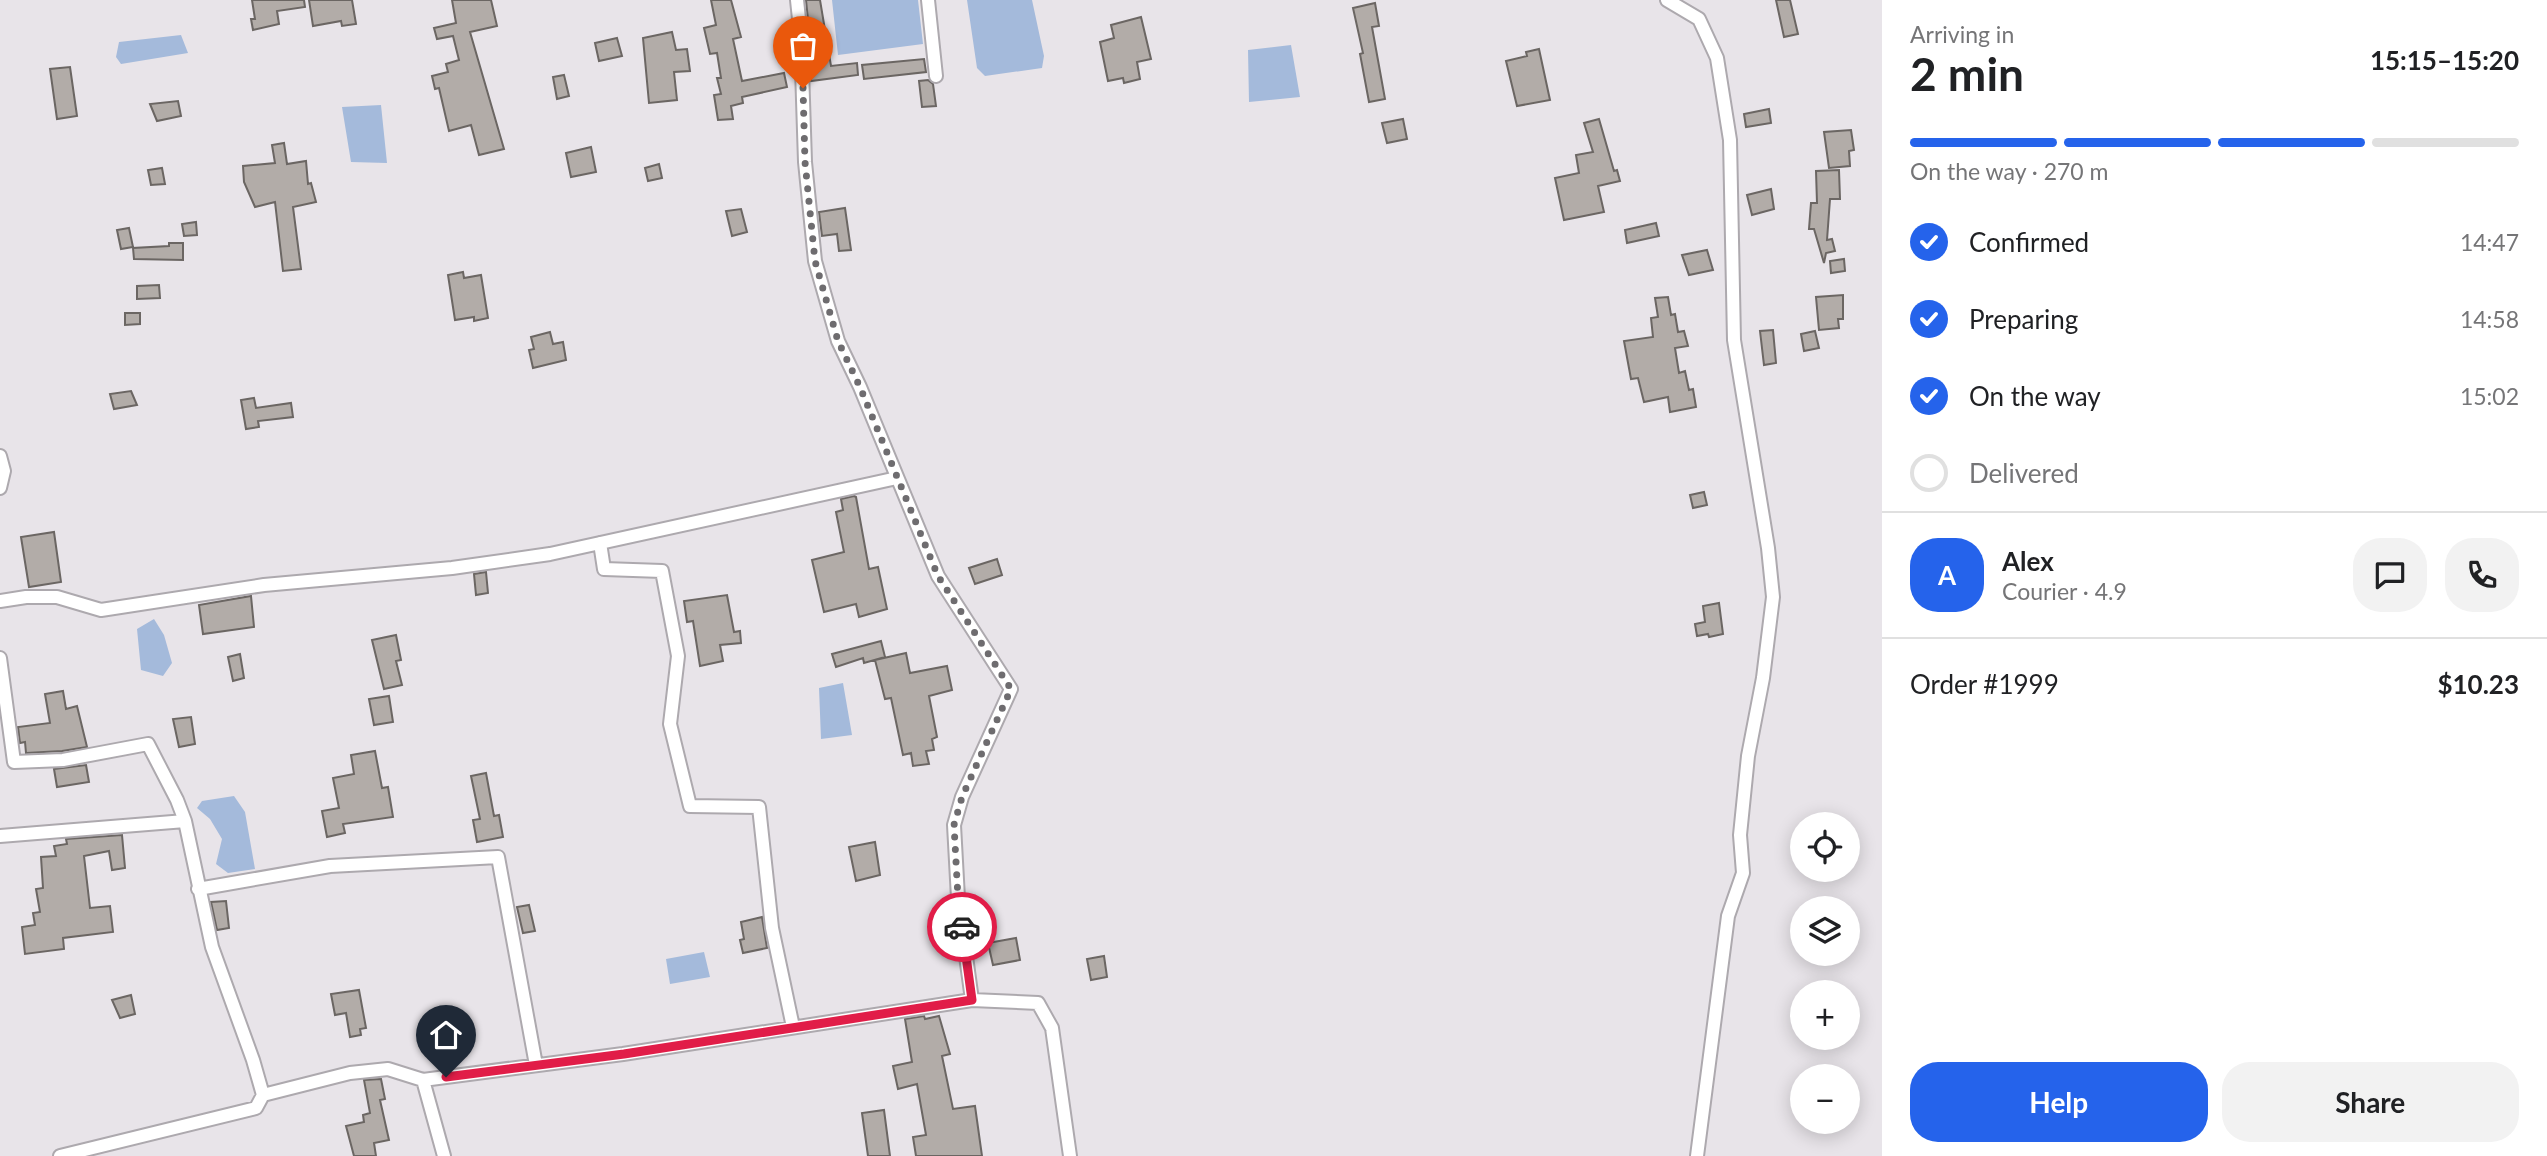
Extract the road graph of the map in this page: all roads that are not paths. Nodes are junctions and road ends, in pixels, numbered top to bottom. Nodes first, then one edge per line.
1 (797, 0) edge
2 (928, 0) edge
3 (1667, 0) edge
4 (936, 76) dead end
5 (0, 456) edge
6 (897, 478) junction
7 (0, 488) edge
8 (600, 543) junction
9 (0, 601) edge
10 (0, 658) edge
11 (185, 821) junction
12 (0, 836) edge
13 (198, 889) junction
14 (972, 1000) junction
15 (793, 1027) junction
16 (536, 1065) junction
17 (423, 1080) junction
18 (263, 1095) junction
19 (60, 1156) edge
20 (444, 1156) edge
21 (1070, 1156) edge
22 (1697, 1156) edge

1 - 6 street
2 - 4 street
3 - 22 street
5 - 7 street
6 - 8 street
6 - 14 street
8 - 9 street
8 - 15 street
10 - 11 street
11 - 12 street
11 - 13 street
13 - 16 street
13 - 18 street
14 - 15 street
14 - 21 street
15 - 16 street
16 - 17 street
17 - 18 street
17 - 20 street
18 - 19 street

